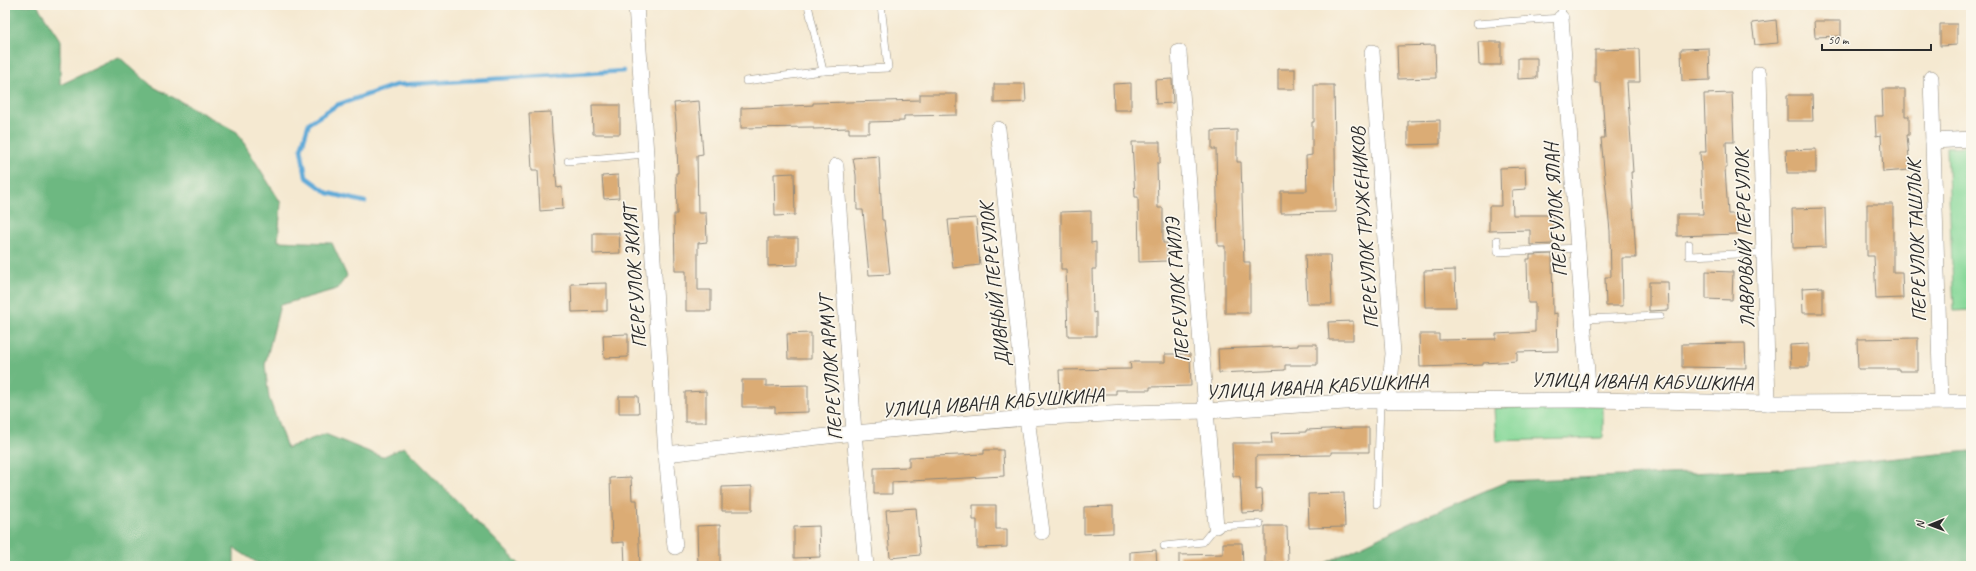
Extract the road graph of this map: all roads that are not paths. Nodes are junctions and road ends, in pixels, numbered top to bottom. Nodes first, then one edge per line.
1 (636, 5) edge
2 (808, 5) edge
3 (881, 5) edge
4 (1562, 11) edge
5 (1476, 24) dead end
6 (1179, 52) dead end
7 (1372, 52) dead end
8 (823, 71) junction
9 (1759, 74) dead end
10 (1931, 78) dead end
11 (746, 81) dead end
12 (998, 129) dead end
13 (1971, 139) edge
14 (1933, 141) junction
15 (645, 154) junction
16 (568, 161) dead end
17 (836, 166) dead end
18 (1497, 240) dead end
19 (1689, 244) dead end
20 (1578, 248) junction
21 (1764, 253) junction
22 (1660, 316) dead end
23 (1583, 319) junction
24 (1589, 400) junction
25 (1384, 401) junction
26 (1941, 402) junction
27 (1971, 402) edge
28 (1768, 403) junction
29 (1206, 411) junction
30 (1027, 418) junction
31 (854, 433) junction
32 (666, 454) junction
33 (1377, 504) dead end
34 (1260, 524) dead end
35 (1216, 526) junction
36 (1042, 532) dead end
37 (1164, 546) dead end
38 (675, 547) dead end
39 (866, 566) edge

1 - 15 street, ПЕРЕУЛОК ЭКИЯТ
2 - 8 lane
3 - 8 lane
4 - 5 lane
4 - 20 street, ПЕРЕУЛОК ЯЛАН
6 - 29 street, ПЕРЕУЛОК ГАИЛЭ
7 - 25 street, ПЕРЕУЛОК ТРУЖЕНИКОВ
8 - 11 lane
9 - 21 street, ЛАВРОВЫЙ ПЕРЕУЛОК
10 - 14 street, ПЕРЕУЛОК ТАШЛЫК
12 - 30 street, ДИВНЫЙ ПЕРЕУЛОК
13 - 14 street
14 - 26 street, ПЕРЕУЛОК ТАШЛЫК
15 - 16 lane
15 - 32 street, ПЕРЕУЛОК ЭКИЯТ
17 - 31 street, ПЕРЕУЛОК АРМУТ
18 - 20 lane
19 - 21 lane
20 - 23 street, ПЕРЕУЛОК ЯЛАН
21 - 28 street, ЛАВРОВЫЙ ПЕРЕУЛОК
22 - 23 lane
23 - 24 street, ПЕРЕУЛОК ЯЛАН
24 - 25 street, УЛИЦА ИВАНА КАБУШКИНА
24 - 28 street, УЛИЦА ИВАНА КАБУШКИНА
25 - 29 street, УЛИЦА ИВАНА КАБУШКИНА
25 - 33 lane
26 - 27 street, УЛИЦА ИВАНА КАБУШКИНА
26 - 28 street, УЛИЦА ИВАНА КАБУШКИНА
29 - 30 street, УЛИЦА ИВАНА КАБУШКИНА
29 - 35 street, ПЕРЕУЛОК ГАИЛЭ
30 - 31 street, УЛИЦА ИВАНА КАБУШКИНА
30 - 36 street, ДИВНЫЙ ПЕРЕУЛОК
31 - 32 street, УЛИЦА ИВАНА КАБУШКИНА
31 - 39 street, ПЕРЕУЛОК АРМУТ
32 - 38 street, ПЕРЕУЛОК ЭКИЯТ
34 - 35 lane
35 - 37 lane

